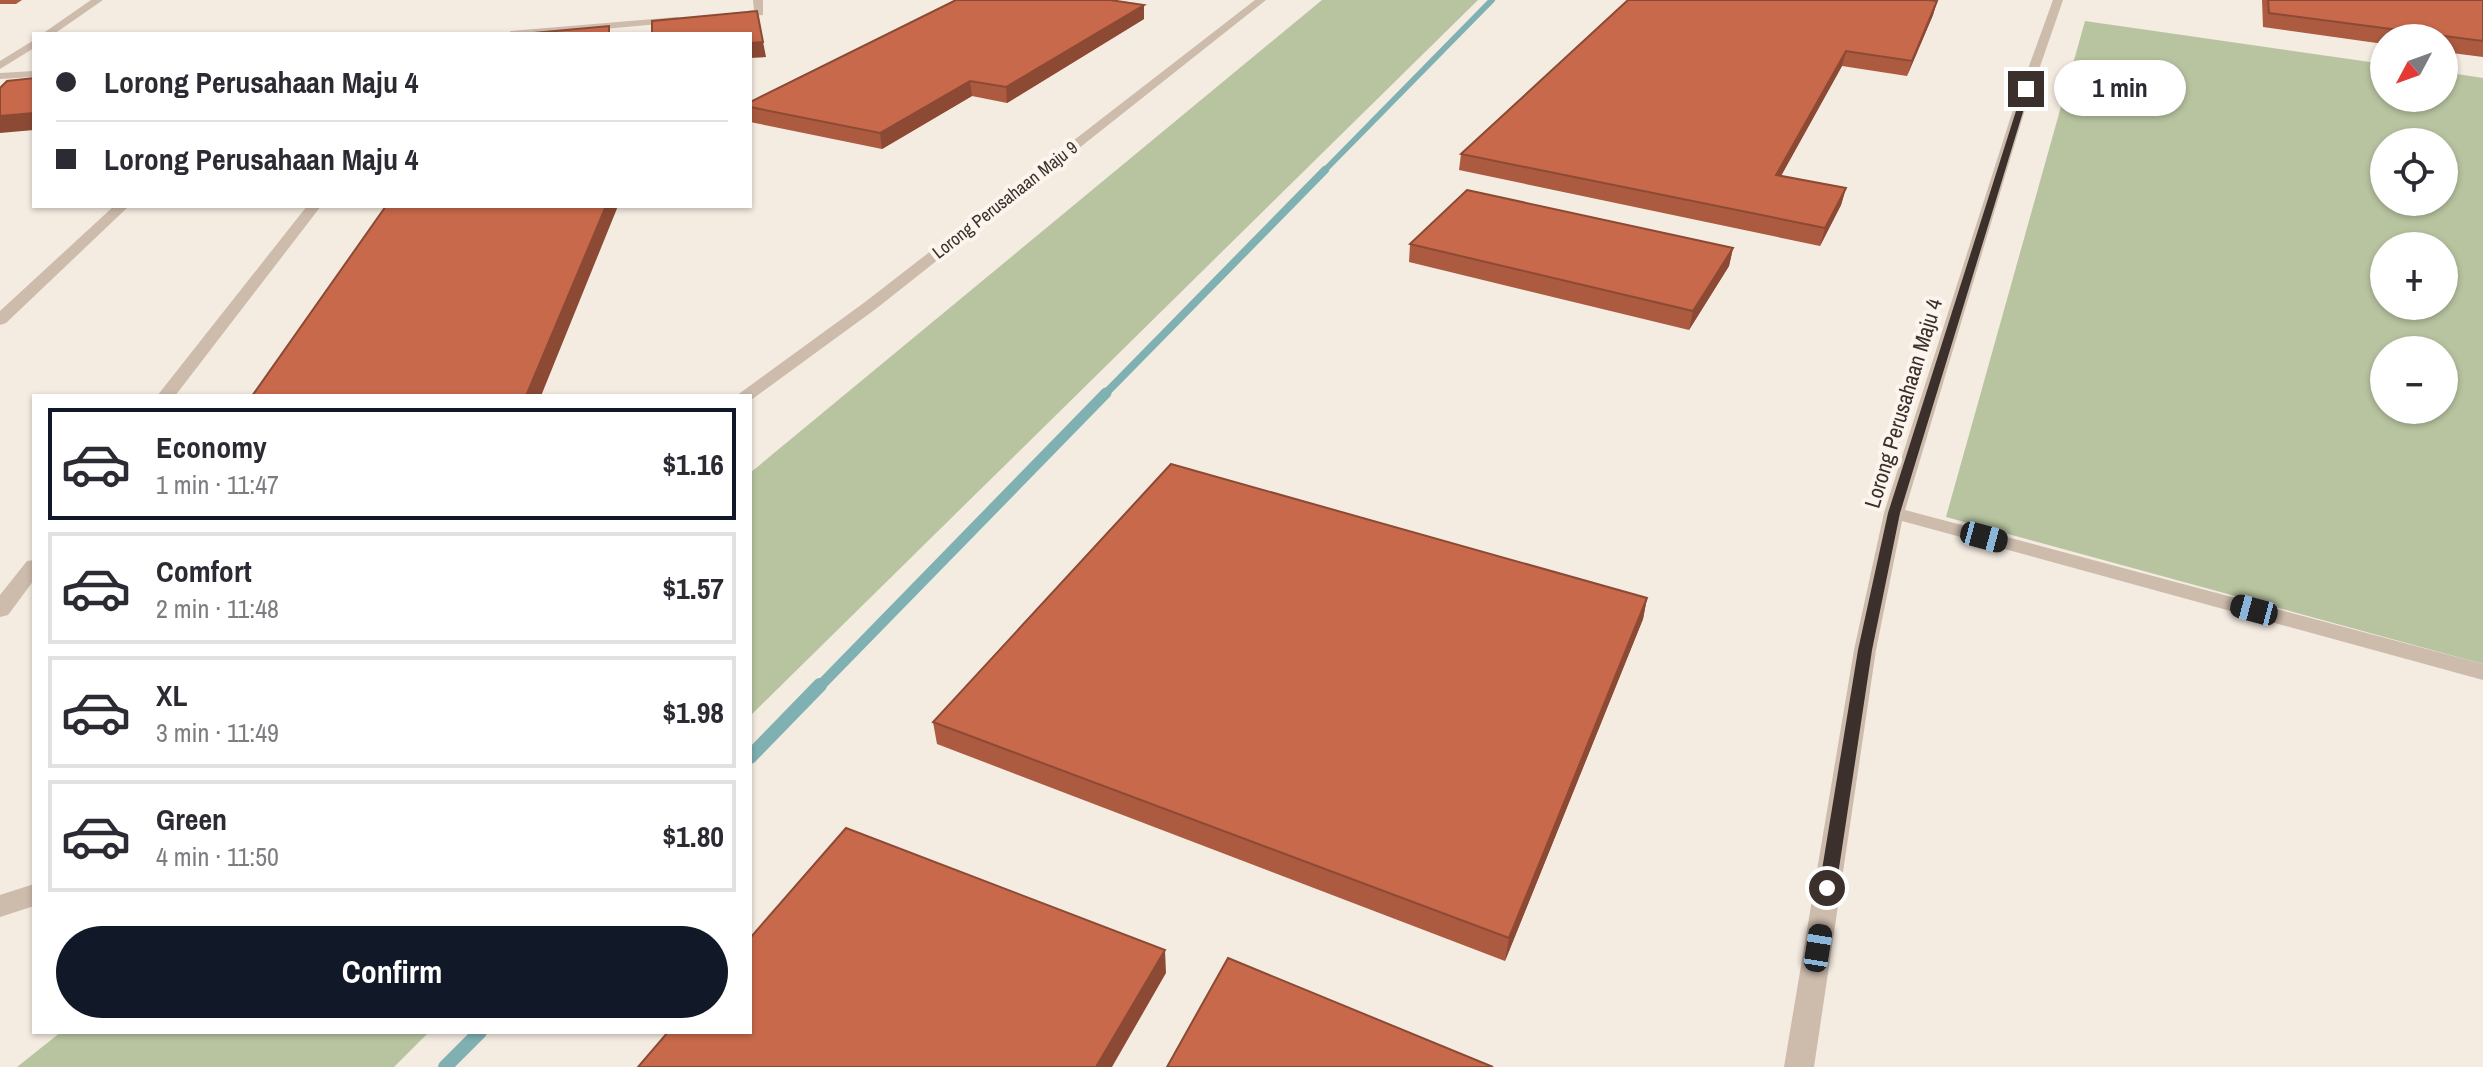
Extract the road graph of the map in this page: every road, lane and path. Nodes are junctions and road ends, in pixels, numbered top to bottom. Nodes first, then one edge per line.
1 (98, 0) edge
2 (758, 0) edge
3 (1261, 0) edge
4 (2058, 0) edge
5 (716, 17) edge
6 (688, 19) edge
7 (50, 32) edge
8 (535, 32) edge
9 (32, 44) edge
10 (0, 66) edge
11 (32, 74) edge
12 (0, 76) edge
13 (120, 208) edge
14 (312, 208) edge
15 (0, 320) edge
16 (168, 394) edge
17 (748, 394) edge
18 (1894, 513) junction
19 (32, 569) edge
20 (0, 610) edge
21 (2483, 672) edge
22 (32, 896) edge
23 (0, 906) edge
24 (1799, 1067) edge

1 - 7 street
2 - 5 street
3 - 17 street, Lorong Perusahaan Maju 9
4 - 18 street, Lorong Perusahaan Maju 4
6 - 8 street
9 - 10 street
11 - 12 street
13 - 15 street
14 - 16 street
18 - 21 street
18 - 24 street, Lorong Perusahaan Maju 4
19 - 20 street
22 - 23 street

